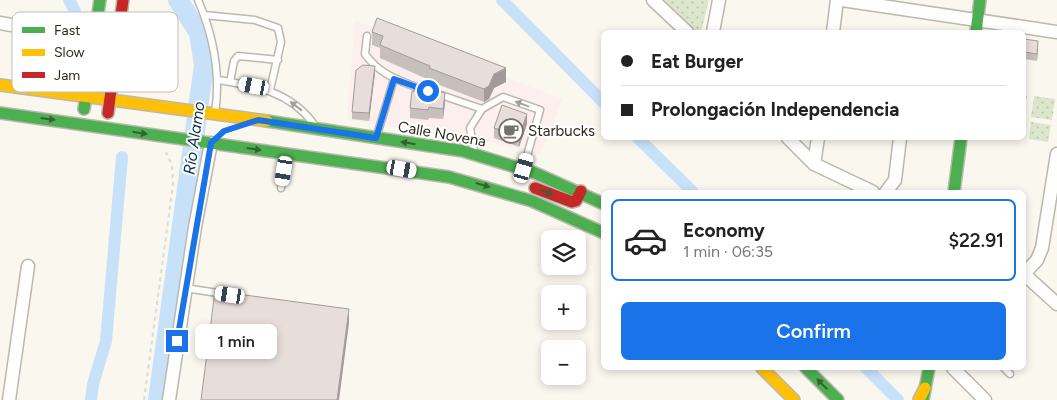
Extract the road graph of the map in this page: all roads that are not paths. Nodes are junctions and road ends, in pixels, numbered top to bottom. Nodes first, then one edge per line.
1 (198, 0) edge
2 (654, 0) edge
3 (719, 0) edge
4 (837, 0) edge
5 (842, 0) edge
6 (980, 0) edge
7 (204, 15) junction
8 (977, 26) edge
9 (685, 30) edge
10 (713, 30) edge
11 (833, 30) edge
12 (1057, 32) edge
13 (367, 36) dead end
14 (278, 60) junction
15 (394, 79) junction
16 (218, 80) junction
17 (230, 82) junction
18 (270, 90) junction
19 (50, 92) edge
20 (87, 92) edge
21 (111, 92) edge
22 (86, 97) junction
23 (110, 100) junction
24 (482, 109) junction
25 (0, 113) edge
26 (212, 114) junction
27 (258, 120) junction
28 (82, 124) junction
29 (106, 128) junction
30 (316, 128) junction
31 (376, 138) junction
32 (790, 140) edge
33 (818, 140) edge
34 (900, 140) edge
35 (961, 140) edge
36 (208, 143) junction
37 (287, 154) junction
38 (474, 154) junction
39 (1057, 154) edge
40 (814, 164) junction
41 (524, 168) junction
42 (473, 171) dead end
43 (449, 177) junction
44 (527, 186) dead end
45 (281, 188) dead end
46 (869, 190) edge
47 (888, 190) edge
48 (954, 190) edge
49 (581, 191) junction
50 (601, 202) edge
51 (601, 213) edge
52 (575, 218) junction
53 (601, 231) edge
54 (28, 266) dead end
55 (1026, 272) edge
56 (1026, 276) edge
57 (185, 288) junction
58 (230, 295) edge
59 (1057, 304) edge
60 (764, 370) edge
61 (808, 370) edge
62 (929, 370) edge
63 (955, 370) edge
64 (1006, 370) edge
65 (1010, 374) dead end
66 (925, 388) junction
67 (9, 400) edge
68 (169, 400) edge
69 (794, 400) edge
70 (838, 400) edge
71 (919, 400) edge
72 (923, 400) edge
73 (986, 400) edge

1 - 7 lane
2 - 9 street
3 - 10 street
4 - 11 street
5 - 8 street
6 - 8 main road
7 - 14 lane
7 - 16 lane
8 - 12 street
13 - 15 lane
14 - 17 lane
14 - 18 lane
15 - 24 lane
15 - 31 lane
16 - 17 lane
16 - 26 lane
17 - 18 lane
30 -> 18 lane
19 - 22 main road, Calle Novena
20 - 22 main road
21 - 23 main road
22 - 23 main road, Calle Novena
22 - 28 main road
23 - 26 main road, Calle Novena
23 - 29 main road
24 - 38 lane
41 -> 24 lane
25 -> 28 main road
26 - 27 main road, Calle Novena
27 - 30 main road, Calle Novena
27 - 36 main road
28 - 29 main road
29 -> 36 main road
30 - 31 main road, Calle Novena
38 -> 31 main road, Calle Novena
32 - 40 street
33 - 40 street
34 - 47 street
35 - 48 main road
36 -> 37 main road
36 - 57 street
37 - 43 main road
37 - 45 lane
38 - 41 main road, Calle Novena
39 - 55 street
40 - 46 street
41 - 49 main road, Calle Novena
42 - 43 main road
43 -> 52 main road
44 -> 49 main road
49 - 50 main road, Calle Novena
51 - 52 main road
52 - 53 main road
54 - 67 street
56 - 59 street
57 - 58 lane
57 - 68 street
60 - 69 main road
70 -> 61 main road
62 - 66 main road
63 - 73 street
64 - 65 lane
66 - 71 main road
66 - 72 main road

